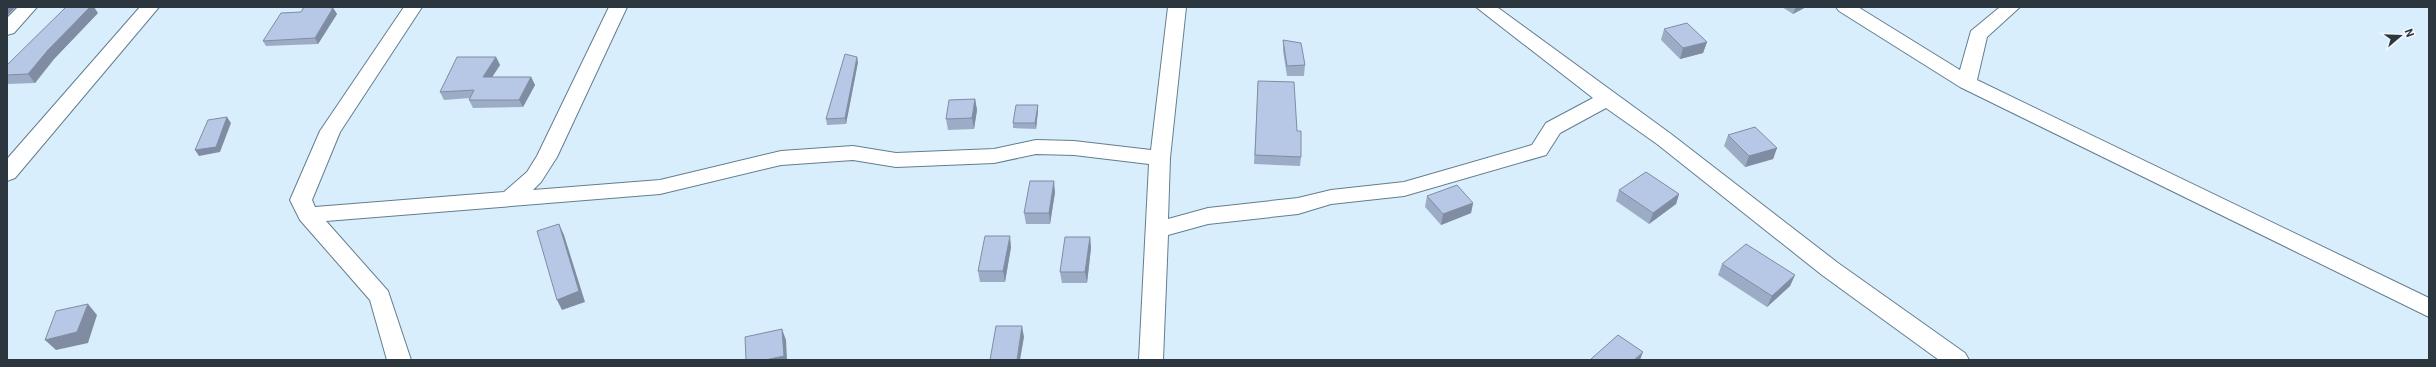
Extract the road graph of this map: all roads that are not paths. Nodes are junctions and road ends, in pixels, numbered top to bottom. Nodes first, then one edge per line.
1 (28, 7) edge
2 (150, 7) edge
3 (413, 7) edge
4 (618, 7) edge
5 (1177, 7) edge
6 (1485, 7) edge
7 (1846, 7) edge
8 (2010, 7) edge
9 (7, 29) edge
10 (1967, 83) junction
11 (1607, 100) junction
12 (1160, 158) junction
13 (7, 173) edge
14 (510, 199) junction
15 (308, 215) junction
16 (1156, 230) junction
17 (2429, 308) edge
18 (399, 360) edge
19 (1151, 360) edge
20 (1957, 360) edge

1 - 9 street
2 - 13 main road
3 - 15 street
4 - 14 street
5 - 12 street
6 - 11 street
7 - 10 street
8 - 10 street
10 - 17 street
11 - 16 street
11 - 20 street
12 - 14 street
12 - 16 street
14 - 15 street
15 - 18 street
16 - 19 street

